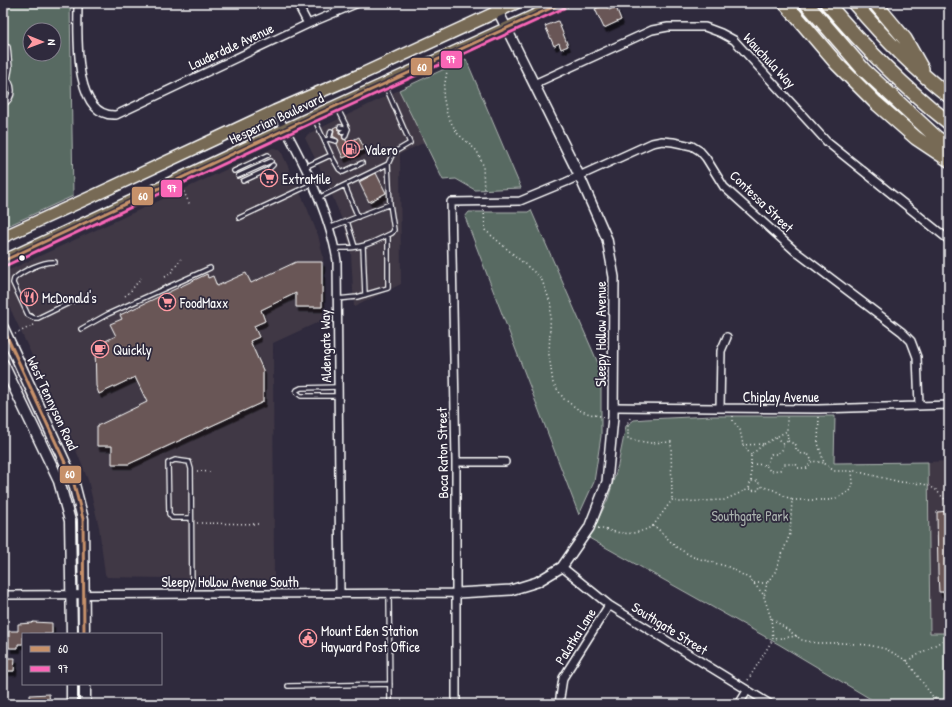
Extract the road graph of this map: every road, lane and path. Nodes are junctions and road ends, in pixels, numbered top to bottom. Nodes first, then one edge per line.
1 (78, 3) edge
2 (297, 3) edge
3 (358, 3) edge
4 (516, 3) edge
5 (562, 3) edge
6 (785, 3) edge
7 (806, 3) edge
8 (827, 3) edge
9 (854, 3) edge
10 (875, 3) edge
11 (496, 7) edge
12 (3, 14) edge
13 (3, 20) edge
14 (308, 24) junction
15 (507, 28) junction
16 (3, 48) edge
17 (446, 56) junction
18 (3, 76) edge
19 (927, 79) junction
20 (8, 80) junction
21 (384, 84) junction
22 (534, 84) junction
23 (949, 96) edge
24 (3, 105) edge
25 (337, 106) junction
26 (275, 111) junction
27 (314, 116) junction
28 (949, 123) edge
29 (340, 127) dead end
30 (348, 129) junction
31 (285, 130) junction
32 (331, 131) dead end
33 (342, 132) dead end
34 (333, 136) dead end
35 (345, 137) dead end
36 (327, 139) junction
37 (336, 141) dead end
38 (949, 146) edge
39 (268, 155) dead end
40 (332, 155) junction
41 (949, 160) edge
42 (271, 161) dead end
43 (362, 163) dead end
44 (388, 164) junction
45 (273, 166) dead end
46 (304, 168) junction
47 (234, 171) dead end
48 (238, 176) dead end
49 (579, 176) junction
50 (178, 179) junction
51 (243, 181) dead end
52 (312, 184) junction
53 (345, 186) junction
54 (318, 198) junction
55 (484, 201) junction
56 (451, 202) joint
57 (390, 204) junction
58 (190, 205) dead end
59 (358, 217) junction
60 (239, 218) dead end
61 (347, 221) junction
62 (329, 228) junction
63 (388, 235) junction
64 (3, 237) edge
65 (949, 240) edge
66 (363, 246) junction
67 (355, 247) junction
68 (335, 248) junction
69 (181, 259) dead end
70 (3, 261) edge
71 (54, 262) dead end
72 (210, 268) dead end
73 (165, 277) dead end
74 (141, 278) dead end
75 (365, 295) junction
76 (125, 296) dead end
77 (337, 299) junction
78 (73, 301) dead end
79 (3, 328) edge
80 (81, 329) dead end
81 (727, 337) dead end
82 (3, 364) edge
83 (338, 387) junction
84 (338, 396) junction
85 (949, 404) edge
86 (919, 405) junction
87 (614, 407) junction
88 (720, 408) junction
89 (733, 409) junction
90 (787, 409) junction
91 (819, 409) junction
92 (606, 417) dead end
93 (630, 418) dead end
94 (787, 431) junction
95 (776, 437) junction
96 (788, 441) junction
97 (764, 444) junction
98 (783, 444) junction
99 (744, 445) junction
100 (751, 455) junction
101 (812, 461) junction
102 (456, 462) junction
103 (505, 462) dead end
104 (824, 463) junction
105 (751, 464) junction
106 (766, 465) junction
107 (191, 471) junction
108 (852, 471) junction
109 (211, 472) dead end
110 (751, 481) junction
111 (760, 486) junction
112 (749, 488) junction
113 (672, 500) junction
114 (792, 500) junction
115 (949, 504) edge
116 (191, 518) junction
117 (192, 523) junction
118 (261, 524) dead end
119 (590, 526) junction
120 (653, 526) junction
121 (562, 567) junction
122 (754, 583) junction
123 (767, 583) junction
124 (456, 593) junction
125 (192, 594) junction
126 (340, 594) junction
127 (389, 594) junction
128 (3, 595) edge
129 (71, 595) junction
130 (84, 595) junction
131 (764, 597) junction
132 (609, 605) junction
133 (771, 618) junction
134 (72, 633) edge
135 (84, 633) edge
136 (797, 636) junction
137 (949, 637) edge
138 (773, 639) junction
139 (907, 661) junction
140 (390, 684) junction
141 (72, 685) edge
142 (85, 685) edge
143 (288, 686) dead end
144 (745, 690) junction
145 (72, 704) edge
146 (85, 704) edge
147 (390, 704) edge
148 (456, 704) edge
149 (559, 704) edge
150 (739, 704) edge
151 (770, 704) edge
152 (946, 704) edge

1 - 14 street, Lauderdale Avenue
2 - 14 street
3 - 14 street, Lauderdale Avenue
4 - 11 main road, Hesperian Boulevard
5 - 15 main road, Hesperian Boulevard
6 - 41 highway
7 - 38 highway
8 - 28 highway
9 - 19 highway
10 - 19 highway
11 - 15 street, Sleepy Hollow Avenue
11 - 26 main road, Hesperian Boulevard
12 - 13 path
15 - 17 main road, Hesperian Boulevard
15 - 22 street, Sleepy Hollow Avenue
16 - 20 lane
17 - 21 main road, Hesperian Boulevard
17 - 55 path
18 - 20 lane
19 - 23 highway
20 - 24 lane
21 - 25 main road, Hesperian Boulevard
21 - 44 lane
22 - 49 street, Sleepy Hollow Avenue
22 - 65 street, Wauchula Way
25 - 27 main road, Hesperian Boulevard
25 - 30 lane
26 - 31 street, Aldengate Way
26 - 64 main road, Hesperian Boulevard
27 - 31 main road, Hesperian Boulevard
27 - 36 lane
29 - 30 lane
30 - 33 lane
30 - 35 lane
31 - 46 street, Aldengate Way
31 - 50 main road, Hesperian Boulevard
32 - 36 lane
34 - 36 lane
36 - 37 lane
36 - 40 lane
39 - 47 lane
40 - 43 lane
40 - 46 lane
42 - 48 lane
44 - 53 lane
44 - 57 lane
45 - 51 lane
46 - 52 street, Aldengate Way
49 - 55 street, Contessa Street
49 - 86 street, Contessa Street
49 - 87 street, Sleepy Hollow Avenue
50 - 58 path
50 - 70 main road, Hesperian Boulevard
52 - 54 street, Aldengate Way
52 - 60 lane
53 - 54 lane
53 - 59 lane
54 - 62 street, Aldengate Way
55 - 56 street, Contessa Street
55 - 92 path
56 - 102 street, Boca Raton Street
57 - 59 lane
57 - 63 lane
59 - 61 lane
61 - 62 lane
61 - 67 lane
62 - 68 street, Aldengate Way
63 - 66 lane
63 - 75 lane
66 - 67 lane
66 - 75 lane
67 - 68 lane
68 - 77 street, Aldengate Way
69 - 73 path
71 - 78 lane
72 - 80 lane
74 - 76 path
75 - 77 lane
77 - 83 street, Aldengate Way
79 - 130 main road, West Tennyson Road
81 - 88 street
82 - 129 main road, West Tennyson Road
83 - 84 street, Aldengate Way
83 - 84 lane
84 - 126 street, Aldengate Way
85 - 86 street, Chiplay Avenue
86 - 91 street, Chiplay Avenue
87 - 88 street, Chiplay Avenue
87 - 119 street, Sleepy Hollow Avenue
88 - 89 street, Chiplay Avenue
89 - 90 street, Chiplay Avenue
89 - 99 path
90 - 91 street, Chiplay Avenue
90 - 94 path
91 - 104 path
93 - 113 path
94 - 95 path
94 - 96 path
95 - 97 path
95 - 98 path
96 - 98 path
96 - 101 path
97 - 99 path
97 - 100 path
98 - 106 path
99 - 100 path
100 - 105 path
101 - 104 path
101 - 106 path
102 - 103 street
102 - 124 street, Boca Raton Street
104 - 108 path
105 - 106 path
105 - 110 path
107 - 109 path
107 - 116 lane
107 - 116 lane
108 - 114 path
108 - 115 path
110 - 111 path
110 - 112 path
111 - 112 path
111 - 114 path
112 - 113 path
113 - 120 path
114 - 123 path
116 - 117 lane
117 - 118 path
117 - 125 lane
119 - 120 path
119 - 121 street, Sleepy Hollow Avenue
120 - 122 path
121 - 124 street, Sleepy Hollow Avenue
121 - 132 street, Southgate Street
122 - 123 path
122 - 131 path
123 - 131 path
124 - 127 street, Sleepy Hollow Avenue South
124 - 148 street, Boca Raton Street
125 - 126 street, Sleepy Hollow Avenue South
125 - 130 street, Sleepy Hollow Avenue South
126 - 127 street, Sleepy Hollow Avenue South
127 - 140 lane
128 - 129 street, Sleepy Hollow Avenue South
129 - 130 street, Sleepy Hollow Avenue South
129 - 134 main road, West Tennyson Road
130 - 135 main road, West Tennyson Road
131 - 133 path
132 - 144 street, Southgate Street
132 - 149 street, Palatka Lane
133 - 136 path
133 - 138 path
136 - 138 path
136 - 139 path
137 - 139 path
138 - 144 path
139 - 152 path
140 - 143 lane
140 - 147 lane
141 - 145 main road
142 - 146 main road
144 - 150 street
144 - 151 street, Southgate Street

